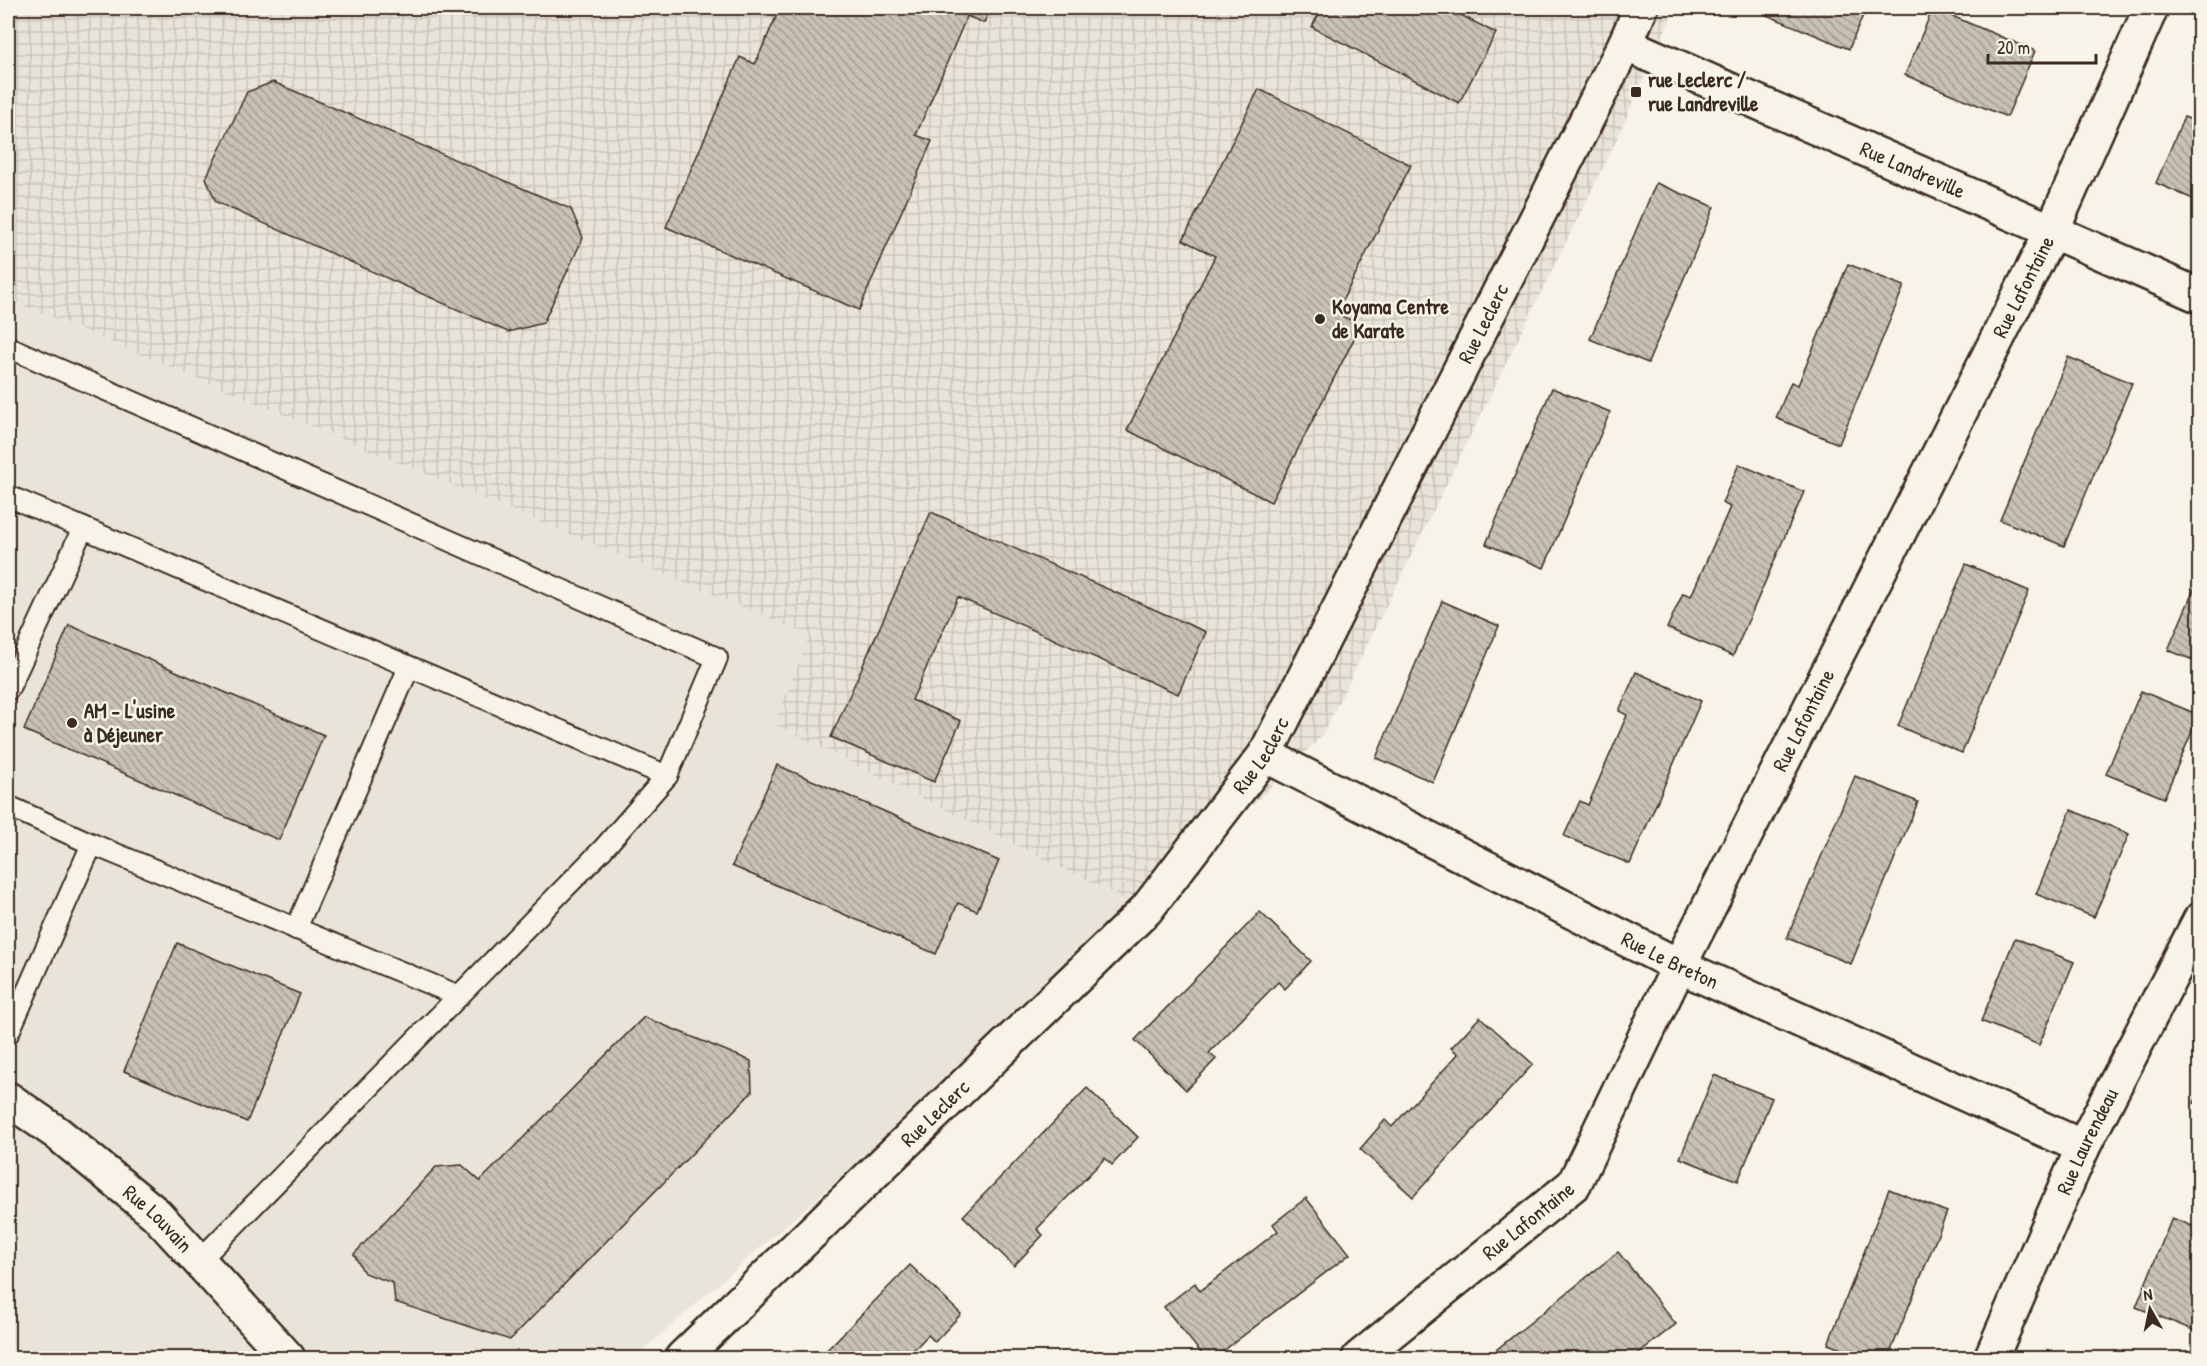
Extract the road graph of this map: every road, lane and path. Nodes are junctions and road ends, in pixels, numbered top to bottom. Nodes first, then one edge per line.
1 (1641, 8) edge
2 (2151, 8) edge
3 (1625, 44) junction
4 (2052, 231) junction
5 (2199, 296) edge
6 (8, 347) edge
7 (8, 496) edge
8 (83, 528) junction
9 (409, 667) junction
10 (8, 690) edge
11 (1265, 755) junction
12 (667, 776) junction
13 (8, 806) edge
14 (92, 844) junction
15 (2198, 927) edge
16 (297, 929) junction
17 (1679, 966) junction
18 (459, 996) junction
19 (8, 1034) edge
20 (8, 1099) edge
21 (2083, 1147) junction
22 (199, 1261) junction
23 (288, 1359) edge
24 (682, 1359) edge
25 (1359, 1359) edge
26 (1991, 1359) edge

1 - 3 street, Rue Leclerc
2 - 4 street, Rue Lafontaine
3 - 4 street, Rue Landreville
3 - 11 street, Rue Leclerc
4 - 5 street, Rue Landreville
4 - 17 street, Rue Lafontaine
6 - 12 lane
7 - 8 lane
8 - 9 lane
8 - 10 lane
9 - 12 lane
9 - 16 lane
11 - 17 street, Rue Le Breton
11 - 24 street, Rue Leclerc
12 - 18 lane
13 - 14 lane
14 - 16 lane
14 - 19 lane
15 - 21 street, Rue Laurendeau
16 - 18 lane
17 - 21 street, Rue Le Breton
17 - 25 street, Rue Lafontaine
18 - 22 lane
20 - 22 street, Rue Louvain
21 - 26 street, Rue Laurendeau
22 - 23 street, Rue Louvain

